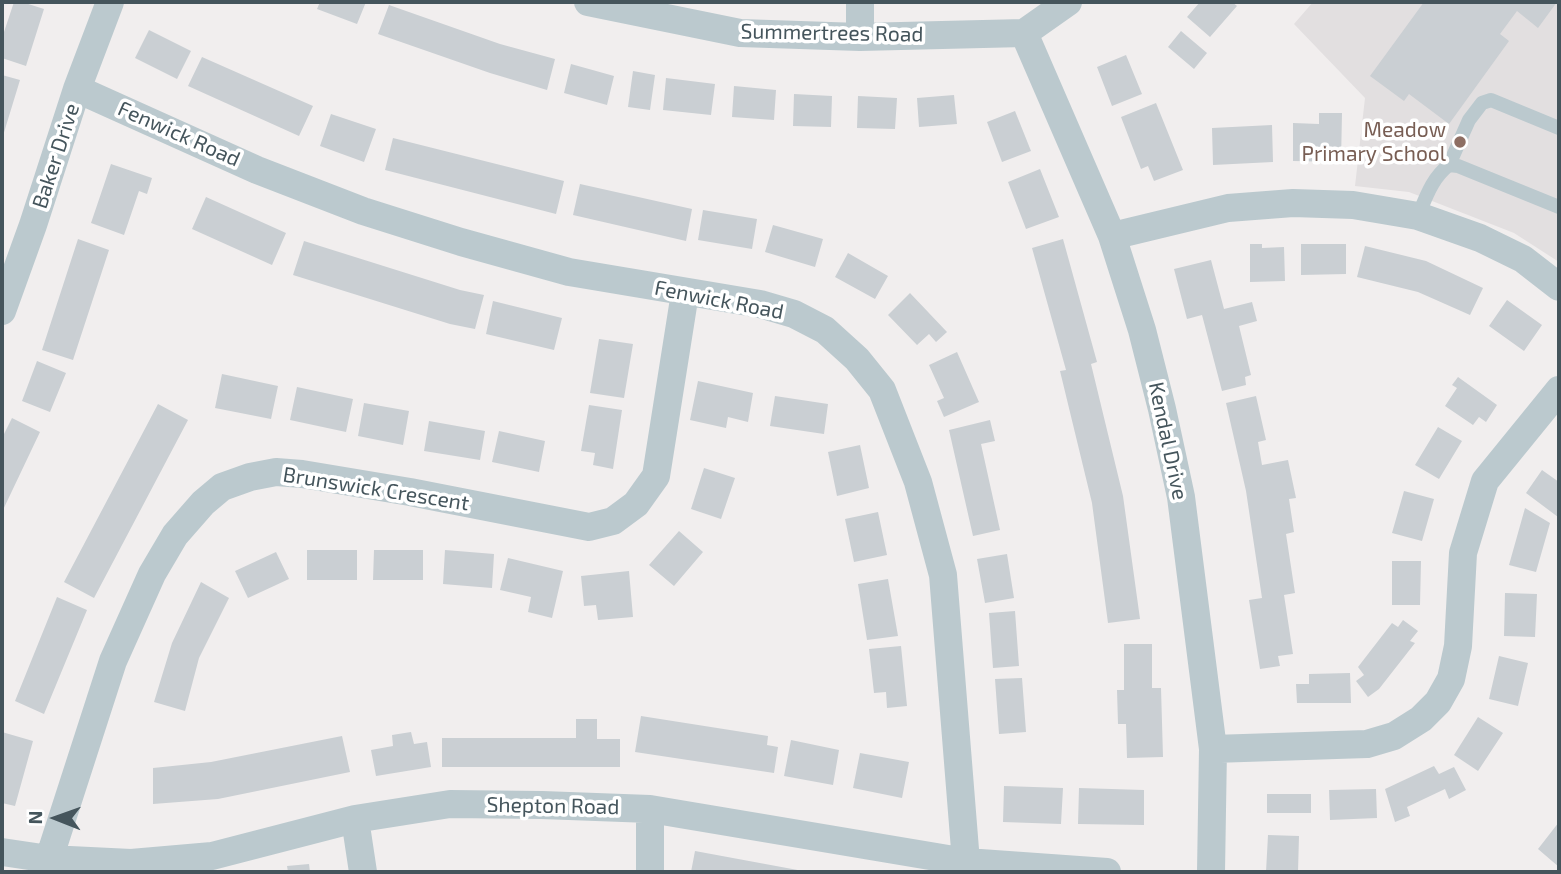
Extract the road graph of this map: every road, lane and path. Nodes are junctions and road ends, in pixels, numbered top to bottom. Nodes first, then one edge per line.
1 (110, 2) edge
2 (588, 2) edge
3 (860, 2) edge
4 (1069, 2) edge
5 (1024, 33) junction
6 (860, 37) junction
7 (77, 89) junction
8 (1559, 128) edge
9 (1449, 165) junction
10 (1559, 208) edge
11 (1418, 216) junction
12 (1112, 236) junction
13 (1559, 287) edge
14 (685, 293) junction
15 (2, 311) edge
16 (1559, 390) edge
17 (1213, 750) junction
18 (650, 809) junction
19 (355, 819) junction
20 (2, 852) edge
21 (49, 859) junction
22 (966, 862) junction
23 (363, 872) edge
24 (650, 872) edge
25 (1107, 872) edge
26 (1210, 872) edge

1 - 7 street, Baker Drive
2 - 6 street, Summertrees Road
3 - 6 street
4 - 5 street
5 - 6 street, Summertrees Road
5 - 12 street, Kendal Drive
7 - 14 street, Fenwick Road
7 - 15 street, Baker Drive
8 - 9 lane
9 - 10 lane
9 - 11 lane
11 - 12 street
11 - 13 street
12 - 17 street, Kendal Drive
14 - 21 street, Brunswick Crescent
14 - 22 street, Fenwick Road
16 - 17 street
17 - 26 street, Kendal Drive
18 - 19 street, Shepton Road
18 - 22 street, Shepton Road
18 - 24 street
19 - 21 street, Shepton Road
19 - 23 street
20 - 21 street, Shepton Road
22 - 25 street, Shepton Road

